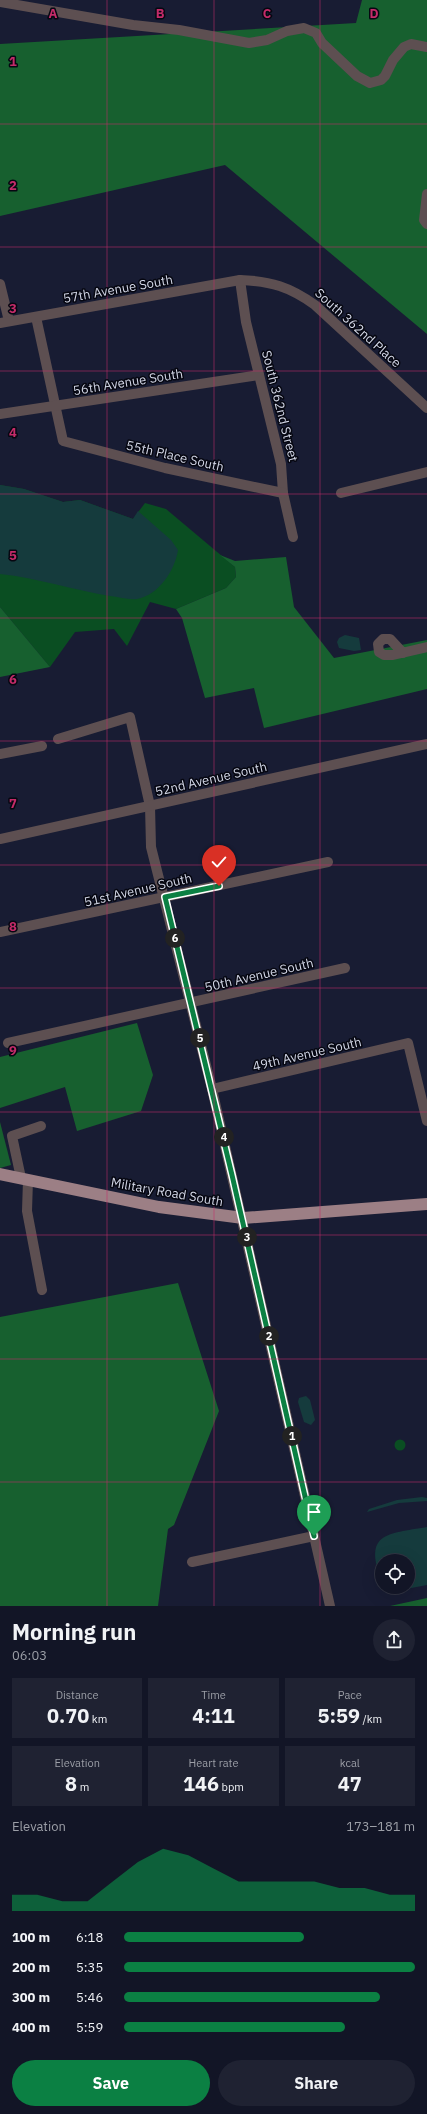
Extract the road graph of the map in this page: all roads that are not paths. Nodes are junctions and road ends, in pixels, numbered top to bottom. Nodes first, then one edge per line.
1 (0, 2) edge
2 (427, 48) edge
3 (427, 194) edge
4 (427, 224) edge
5 (240, 280) junction
6 (0, 284) edge
7 (36, 317) junction
8 (4, 322) edge
9 (259, 375) junction
10 (55, 406) junction
11 (427, 408) edge
12 (0, 414) edge
13 (427, 472) edge
14 (283, 493) junction
15 (341, 493) dead end
16 (293, 537) dead end
17 (427, 647) edge
18 (403, 653) dead end
19 (58, 739) dead end
20 (427, 744) edge
21 (42, 746) dead end
22 (0, 754) edge
23 (150, 806) junction
24 (0, 839) edge
25 (328, 862) dead end
26 (165, 897) junction
27 (0, 932) edge
28 (345, 968) dead end
29 (192, 1003) junction
30 (8, 1043) dead end
31 (212, 1089) junction
32 (427, 1121) edge
33 (41, 1126) dead end
34 (0, 1174) edge
35 (24, 1179) junction
36 (427, 1204) edge
37 (242, 1218) junction
38 (42, 1290) dead end
39 (314, 1536) junction
40 (192, 1562) dead end
41 (330, 1606) edge

1 - 2 street
3 - 4 street
5 - 7 street, 57th Avenue South
5 - 9 street, South 362nd Street
5 - 11 street, South 362nd Place
6 - 8 street
7 - 8 street, 57th Avenue South
7 - 10 street
9 - 10 street, 56th Avenue South
9 - 14 street, South 362nd Street
10 - 12 street, 56th Avenue South
10 - 14 street, 55th Place South
13 - 15 street
14 - 16 street, South 362nd Street
17 - 18 street
19 - 23 street
20 - 23 street, 52nd Avenue South
21 - 22 street
23 - 24 street, 52nd Avenue South
23 - 26 street
25 - 26 street, 51st Avenue South
26 - 27 street, 51st Avenue South
26 - 29 street
28 - 29 street, 50th Avenue South
29 - 30 street, 50th Avenue South
29 - 31 street
31 - 32 street, 49th Avenue South
31 - 37 street
33 - 35 street
34 - 35 main road, Military Road South
35 - 37 main road, Military Road South
35 - 38 street
36 - 37 main road, Military Road South
37 - 39 street
39 - 40 street
39 - 41 street

